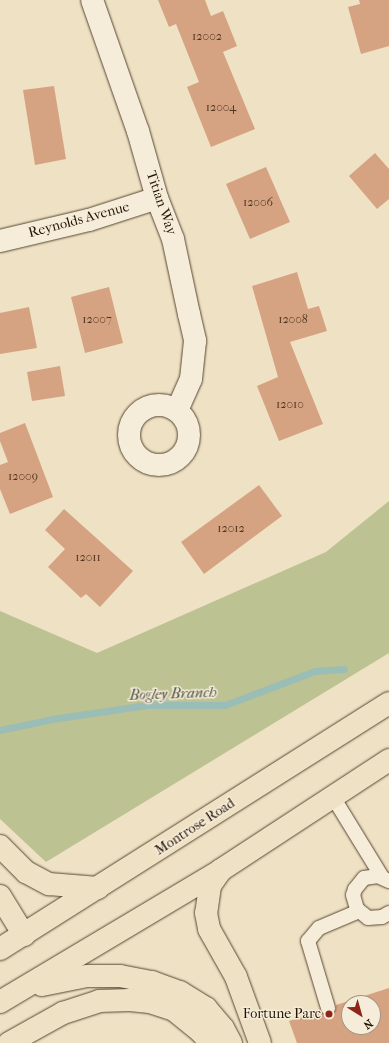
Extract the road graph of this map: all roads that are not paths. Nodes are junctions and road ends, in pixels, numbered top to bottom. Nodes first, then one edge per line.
1 (92, 0) edge
2 (157, 198) junction
3 (0, 241) edge
4 (177, 410) dead end
5 (389, 703) edge
6 (389, 760) edge
7 (333, 798) junction
8 (0, 846) edge
9 (221, 870) junction
10 (385, 879) edge
11 (98, 888) junction
12 (0, 896) edge
13 (359, 911) junction
14 (389, 913) edge
15 (24, 935) junction
16 (0, 949) edge
17 (25, 989) junction
18 (0, 1002) edge
19 (328, 1008) dead end
20 (9, 1043) edge
21 (211, 1043) edge
22 (231, 1043) edge
23 (260, 1043) edge

1 - 2 street, Titian Way
2 - 3 street, Reynolds Avenue
2 - 4 street, Titian Way
5 - 11 main road, Montrose Road
6 - 7 main road
7 - 9 main road
7 - 10 lane
8 - 11 main road
9 - 17 main road
9 - 23 main road
10 - 13 lane
11 - 15 main road, Montrose Road
12 - 15 main road
13 - 14 lane
13 - 19 lane
15 - 16 main road, Montrose Road
17 - 18 main road
17 - 22 main road
20 - 21 main road

